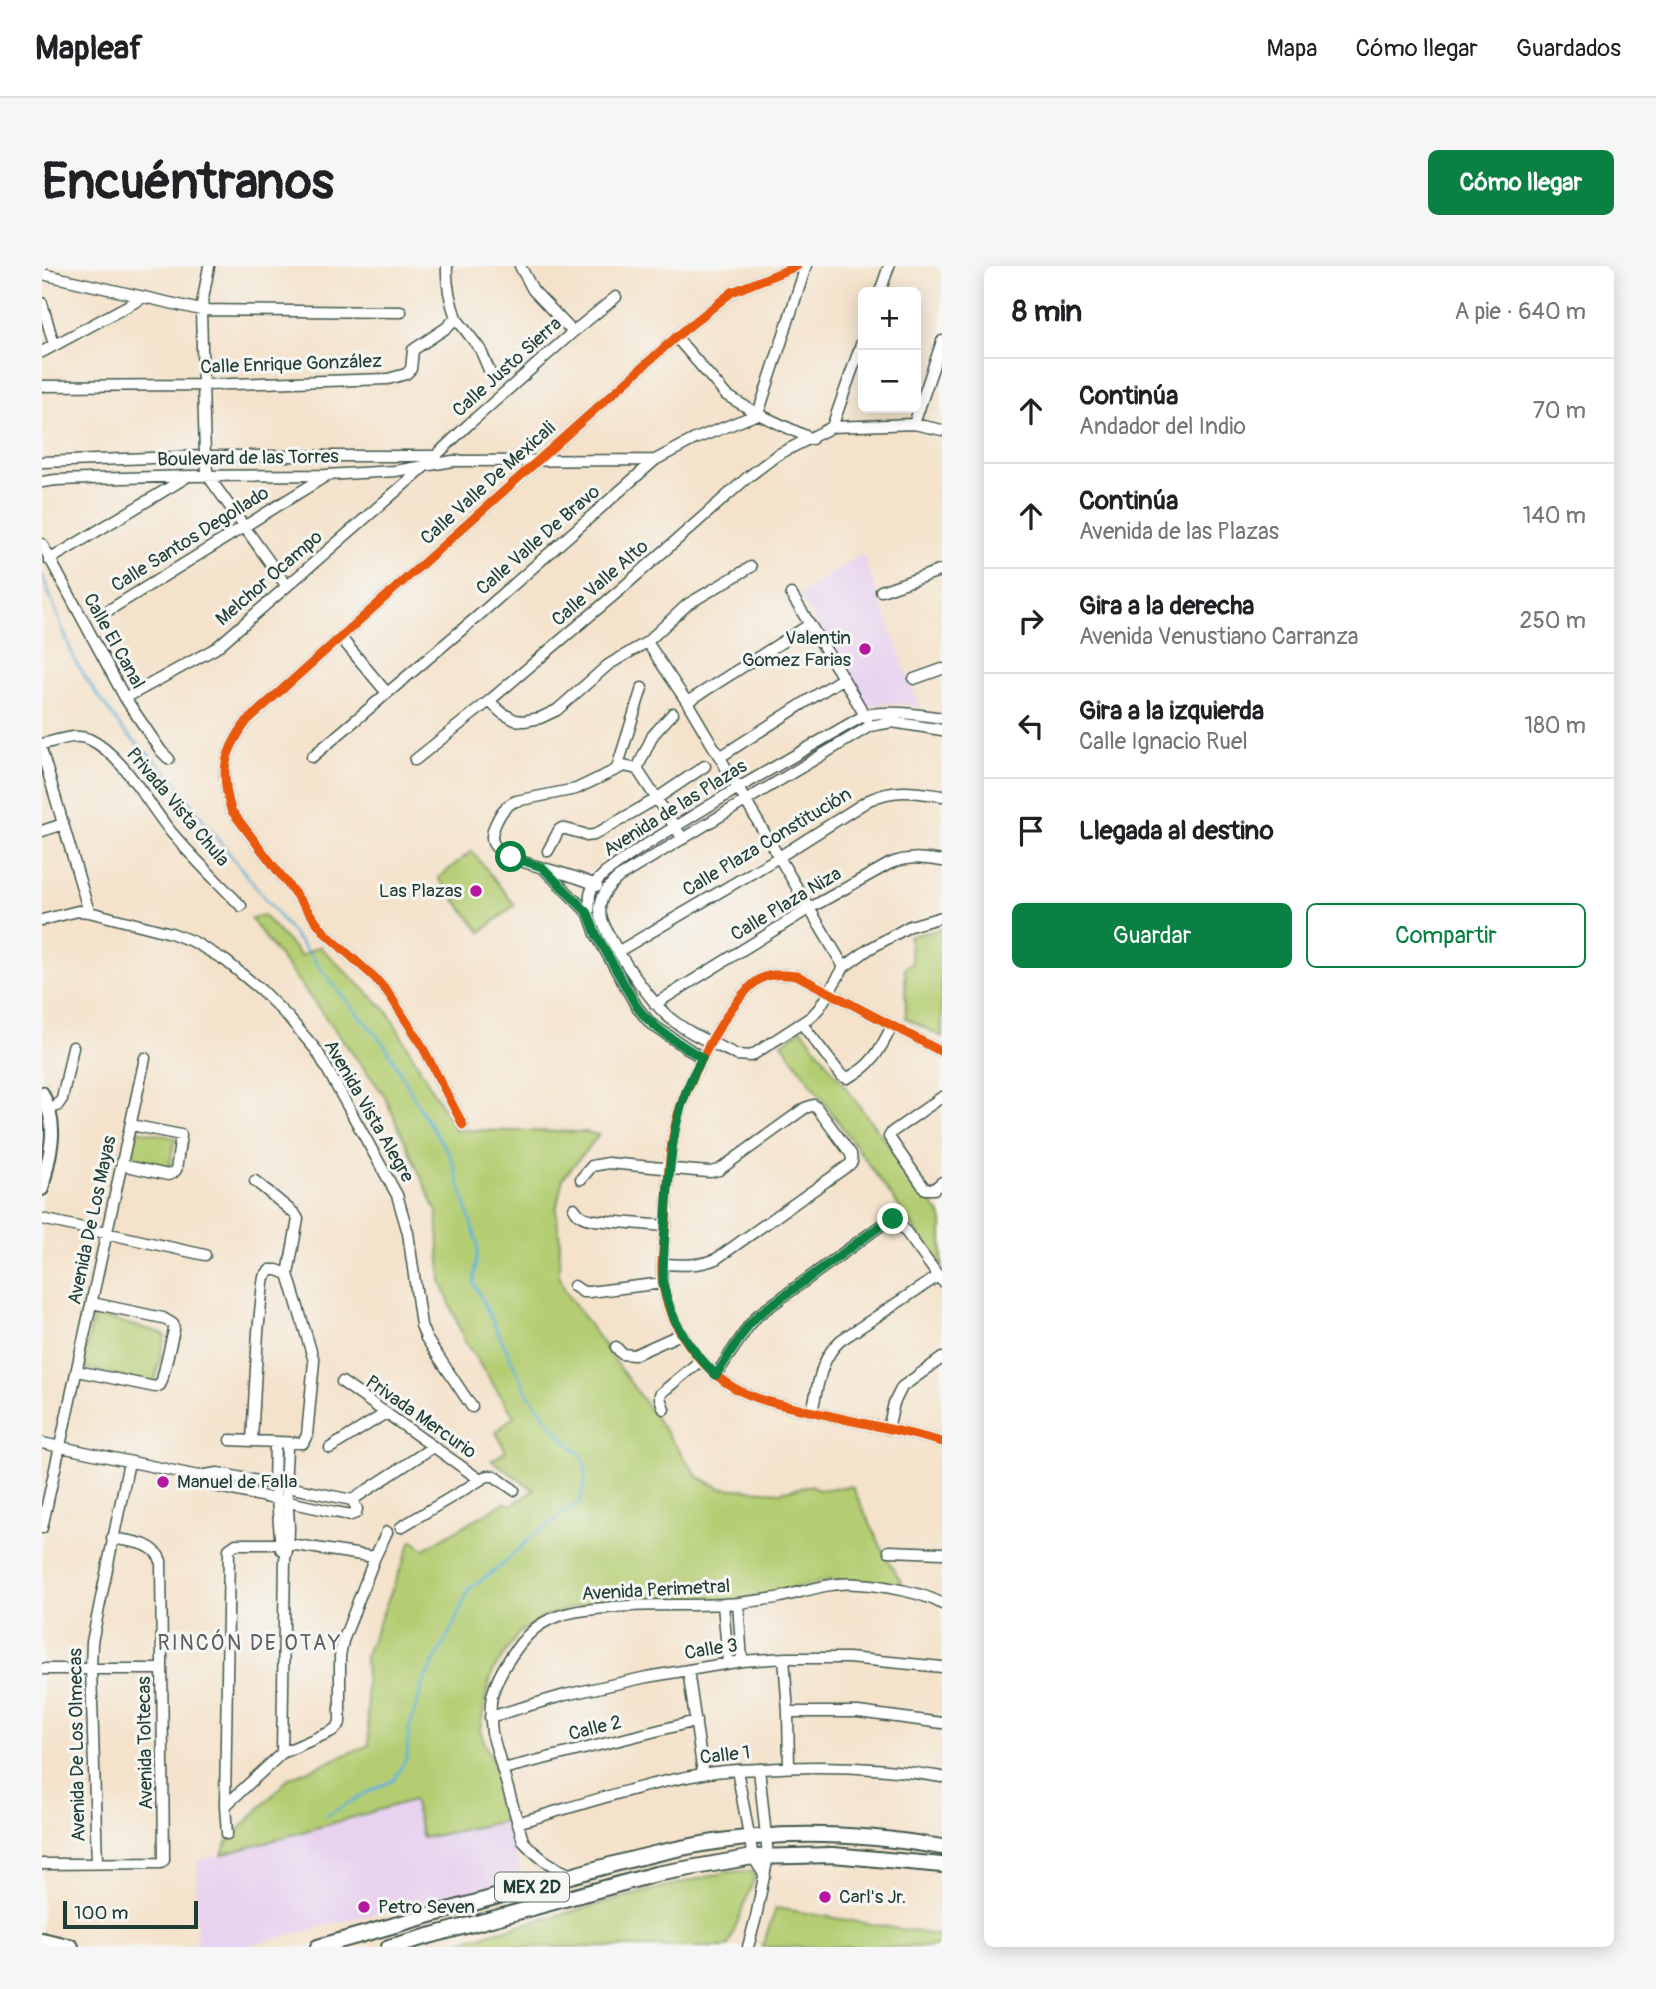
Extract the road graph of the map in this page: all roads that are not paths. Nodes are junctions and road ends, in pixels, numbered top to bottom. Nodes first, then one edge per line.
1 (209, 266) edge
2 (447, 266) edge
3 (520, 266) edge
4 (797, 266) edge
5 (806, 266) edge
6 (889, 266) edge
7 (42, 274) edge
8 (882, 287) edge
9 (144, 297) junction
10 (616, 297) dead end
11 (42, 303) edge
12 (201, 310) junction
13 (401, 312) dead end
14 (456, 318) junction
15 (573, 332) junction
16 (676, 337) junction
17 (942, 341) edge
18 (54, 345) junction
19 (859, 350) edge
20 (42, 352) edge
21 (489, 370) dead end
22 (202, 385) junction
23 (42, 386) edge
24 (758, 414) junction
25 (914, 424) junction
26 (832, 427) junction
27 (941, 429) edge
28 (812, 439) junction
29 (205, 456) junction
30 (435, 456) junction
31 (540, 460) junction
32 (655, 460) junction
33 (42, 461) edge
34 (453, 461) junction
35 (424, 467) junction
36 (326, 475) junction
37 (190, 476) junction
38 (208, 476) junction
39 (42, 482) edge
40 (244, 526) junction
41 (42, 544) edge
42 (49, 560) junction
43 (751, 567) dead end
44 (942, 570) edge
45 (286, 585) junction
46 (881, 591) dead end
47 (791, 594) dead end
48 (109, 610) dead end
49 (809, 625) junction
50 (341, 638) junction
51 (647, 642) junction
52 (942, 669) edge
53 (843, 678) junction
54 (914, 679) dead end
55 (642, 688) dead end
56 (387, 693) junction
57 (125, 698) junction
58 (489, 701) junction
59 (687, 702) junction
60 (673, 713) dead end
61 (865, 715) junction
62 (942, 718) edge
63 (870, 726) junction
64 (942, 730) edge
65 (42, 744) edge
66 (42, 752) edge
67 (312, 757) dead end
68 (720, 757) junction
69 (169, 759) dead end
70 (415, 760) dead end
71 (705, 766) dead end
72 (617, 768) junction
73 (637, 769) junction
74 (737, 788) junction
75 (942, 796) edge
76 (656, 799) junction
77 (746, 801) junction
78 (63, 824) junction
79 (675, 827) junction
80 (42, 831) edge
81 (586, 836) junction
82 (683, 839) junction
83 (583, 849) dead end
84 (548, 851) dead end
85 (779, 857) junction
86 (942, 861) edge
87 (542, 867) junction
88 (594, 884) junction
89 (604, 892) junction
90 (242, 906) dead end
91 (810, 908) junction
92 (89, 912) junction
93 (588, 913) junction
94 (942, 917) edge
95 (42, 920) edge
96 (619, 951) junction
97 (844, 967) junction
98 (829, 992) junction
99 (654, 1004) junction
100 (802, 1024) junction
101 (892, 1026) junction
102 (712, 1043) junction
103 (73, 1047) dead end
104 (942, 1052) edge
105 (145, 1058) dead end
106 (702, 1058) junction
107 (42, 1093) edge
108 (942, 1097) edge
109 (50, 1109) junction
110 (131, 1125) junction
111 (463, 1125) dead end
112 (122, 1165) junction
113 (670, 1168) junction
114 (581, 1179) dead end
115 (255, 1181) dead end
116 (938, 1186) edge
117 (42, 1188) edge
118 (574, 1209) dead end
119 (42, 1219) edge
120 (666, 1226) junction
121 (106, 1234) junction
122 (205, 1255) dead end
123 (663, 1264) junction
124 (288, 1274) junction
125 (940, 1278) edge
126 (663, 1283) junction
127 (574, 1286) dead end
128 (92, 1303) junction
129 (681, 1334) junction
130 (616, 1347) dead end
131 (942, 1358) edge
132 (701, 1360) junction
133 (77, 1371) junction
134 (716, 1375) junction
135 (342, 1382) dead end
136 (472, 1407) dead end
137 (664, 1409) dead end
138 (812, 1412) junction
139 (386, 1413) junction
140 (888, 1429) junction
141 (230, 1440) dead end
142 (253, 1441) junction
143 (275, 1442) junction
144 (942, 1442) edge
145 (42, 1443) edge
146 (287, 1443) junction
147 (60, 1447) junction
148 (433, 1447) junction
149 (330, 1448) dead end
150 (129, 1462) junction
151 (198, 1476) junction
152 (479, 1479) junction
153 (274, 1485) junction
154 (286, 1487) junction
155 (514, 1490) dead end
156 (338, 1497) junction
157 (277, 1499) junction
158 (352, 1500) junction
159 (289, 1502) junction
160 (335, 1512) junction
161 (401, 1527) dead end
162 (42, 1528) edge
163 (387, 1532) dead end
164 (112, 1538) junction
165 (284, 1544) junction
166 (889, 1551) dead end
167 (942, 1553) edge
168 (375, 1557) junction
169 (738, 1603) junction
170 (723, 1604) junction
171 (942, 1604) edge
172 (784, 1658) junction
173 (741, 1661) junction
174 (728, 1662) junction
175 (942, 1667) edge
176 (42, 1669) edge
177 (91, 1669) junction
178 (161, 1669) junction
179 (688, 1670) junction
180 (788, 1712) junction
181 (490, 1717) junction
182 (696, 1721) junction
183 (942, 1723) edge
184 (282, 1753) junction
185 (789, 1767) junction
186 (503, 1769) junction
187 (759, 1769) junction
188 (737, 1770) junction
189 (703, 1773) junction
190 (942, 1777) edge
191 (225, 1806) junction
192 (517, 1823) junction
193 (227, 1835) dead end
194 (767, 1836) junction
195 (749, 1838) junction
196 (942, 1847) edge
197 (768, 1856) junction
198 (753, 1857) junction
199 (97, 1863) junction
200 (42, 1864) edge
201 (942, 1866) edge
202 (572, 1875) junction
203 (765, 1876) junction
204 (371, 1932) junction
205 (42, 1940) edge
206 (71, 1947) edge
207 (318, 1947) edge
208 (368, 1947) edge
209 (389, 1947) edge
210 (747, 1947) edge

1 - 12 street
2 - 14 street
3 - 15 street
4 - 16 street, Calle Valle De Mexicali
5 - 24 street
6 - 8 street
7 - 9 street
9 - 12 street
9 - 18 street
10 - 15 street, Calle Justo Sierra
11 - 18 street
12 - 13 street
12 - 22 street
14 - 21 street
14 - 22 street, Calle Enrique González
15 - 30 street, Calle Justo Sierra
16 - 24 street
16 - 31 street, Calle Valle De Mexicali
17 - 25 street
18 - 20 street
19 - 26 street
22 - 23 street, Calle Enrique González
22 - 29 street
24 - 28 street
24 - 32 street, Calle Valle De Bravo
25 - 26 street
25 - 27 street
26 - 28 street, Calle Valle Alto
28 - 58 street, Calle Valle Alto
29 - 30 street, Boulevard de las Torres
29 - 33 street, Boulevard de las Torres
29 - 38 street
30 - 34 street, Boulevard de las Torres
30 - 35 street, Calle Justo Sierra
31 - 32 street, Boulevard de las Torres
31 - 34 street, Boulevard de las Torres
31 - 50 street, Calle Valle De Mexicali
32 - 56 street, Calle Valle De Bravo
34 - 35 street, Boulevard de las Torres
35 - 36 street, Boulevard de las Torres
35 - 45 street, Melchor Ocampo
36 - 38 street, Boulevard de las Torres
36 - 40 street, Calle Santos Degollado
37 - 38 street, Boulevard de las Torres
37 - 39 street, Boulevard de las Torres
37 - 42 street
38 - 40 street
40 - 45 street
40 - 48 street, Calle Santos Degollado
41 - 42 street, Calle El Canal
42 - 57 street, Calle El Canal
43 - 51 street
44 - 46 street
45 - 57 street, Melchor Ocampo
47 - 49 street
49 - 53 street
49 - 59 street
50 - 56 street
50 - 111 street, Calle Valle De Mexicali
51 - 58 street
51 - 59 street
52 - 54 street
53 - 61 street
53 - 68 street
55 - 72 street
56 - 67 street, Calle Valle De Bravo
57 - 69 street, Calle El Canal
58 - 70 street, Calle Valle Alto
59 - 68 street
60 - 73 street
61 - 62 street, Avenida de las Plazas
61 - 63 street
61 - 74 street, Avenida de las Plazas
63 - 64 street, Avenida de las Plazas
63 - 77 street, Avenida de las Plazas
65 - 90 street, Privada Vista Chula
66 - 78 street
68 - 74 street
71 - 76 street
72 - 73 street
72 - 87 street
73 - 76 street
74 - 77 street
74 - 79 street, Avenida de las Plazas
75 - 85 street, Calle Plaza Constitución
76 - 79 street
76 - 81 street
77 - 82 street, Avenida de las Plazas
77 - 85 street
78 - 80 street
78 - 92 street
79 - 82 street
79 - 88 street, Avenida de las Plazas
81 - 83 street
81 - 84 street
82 - 89 street, Avenida de las Plazas
85 - 91 street
85 - 96 street, Calle Plaza Constitución
86 - 91 street, Calle Plaza Niza
87 - 88 street
87 - 93 street
88 - 89 street
88 - 93 street, Avenida de las Plazas
89 - 96 street
91 - 97 street
91 - 99 street, Calle Plaza Niza
92 - 95 street, Avenida Vista Alegre
92 - 136 street, Avenida Vista Alegre
93 - 106 street
94 - 97 street
96 - 99 street
97 - 98 street
98 - 100 street
98 - 101 street
98 - 102 street
99 - 102 street
100 - 101 street
100 - 102 street
101 - 104 street
102 - 106 street
103 - 109 street
105 - 110 street, Avenida De Los Mayas
106 - 113 street
107 - 109 main road
108 - 116 street
109 - 117 main road
110 - 112 street, Avenida De Los Mayas
110 - 112 street
112 - 121 street, Avenida De Los Mayas
113 - 114 street
113 - 120 street
113 - 123 street
115 - 124 street
118 - 120 street
119 - 121 street
120 - 123 street
121 - 122 street
121 - 128 street, Avenida De Los Mayas
123 - 126 street
124 - 142 street
124 - 146 street
125 - 134 street
125 - 138 street
126 - 127 street
126 - 129 street
128 - 133 street, Avenida De Los Mayas
128 - 133 street
129 - 130 street
129 - 132 street
131 - 140 street
132 - 134 street
132 - 137 street
133 - 147 street, Avenida De Los Mayas
134 - 138 street
135 - 139 street, Privada Mercurio
138 - 140 street
139 - 148 street, Privada Mercurio
139 - 149 street
140 - 144 street
141 - 142 street
142 - 143 street
143 - 146 street
143 - 153 street
145 - 147 street
146 - 154 street
147 - 150 street
147 - 162 street, Avenida De Los Mayas
148 - 152 street, Privada Mercurio
148 - 158 street
150 - 151 street
150 - 164 street, Avenida De Los Olmecas
151 - 153 street
151 - 157 street
152 - 155 street
152 - 161 street
153 - 154 street
153 - 157 street
154 - 156 street
154 - 159 street
156 - 158 street
156 - 160 street
157 - 159 street
157 - 165 street
158 - 160 street
159 - 160 street
159 - 165 street
163 - 168 street
164 - 177 street, Avenida De Los Olmecas
164 - 178 street, Avenida Toltecas
165 - 168 street
165 - 184 street
165 - 191 street
166 - 167 street
168 - 184 street
169 - 170 street, Avenida Perimetral
169 - 171 street, Avenida Perimetral
169 - 173 street
170 - 174 street
170 - 181 street, Avenida Perimetral
172 - 173 street, Calle 3
172 - 175 street, Calle 3
172 - 180 street
173 - 174 street, Calle 3
174 - 179 street, Calle 3
176 - 177 street
177 - 178 street
177 - 199 street, Avenida De Los Olmecas
178 - 199 street, Avenida Toltecas
179 - 181 street, Calle 3
179 - 182 street
180 - 183 street
180 - 185 street
181 - 186 street, Avenida Perimetral
182 - 186 street, Calle 2
182 - 189 street
184 - 191 street
185 - 187 street, Calle 1
185 - 190 street, Calle 1
186 - 192 street, Avenida Perimetral
187 - 188 street, Calle 1
187 - 194 street
188 - 189 street, Calle 1
188 - 195 street
189 - 192 street, Calle 1
191 - 193 street
192 - 202 street, Avenida Perimetral
194 - 195 highway, MEX 2D
194 - 196 highway, MEX 2D
194 - 197 street
195 - 198 street
195 - 202 highway, MEX 2D
197 - 198 highway, MEX 2D
197 - 201 highway, MEX 2D
197 - 203 street
198 - 203 street
198 - 209 highway, MEX 2D
199 - 200 street
202 - 204 highway, MEX 2D
203 - 210 street
204 - 207 highway, MEX 2D
204 - 208 highway
205 - 206 highway

